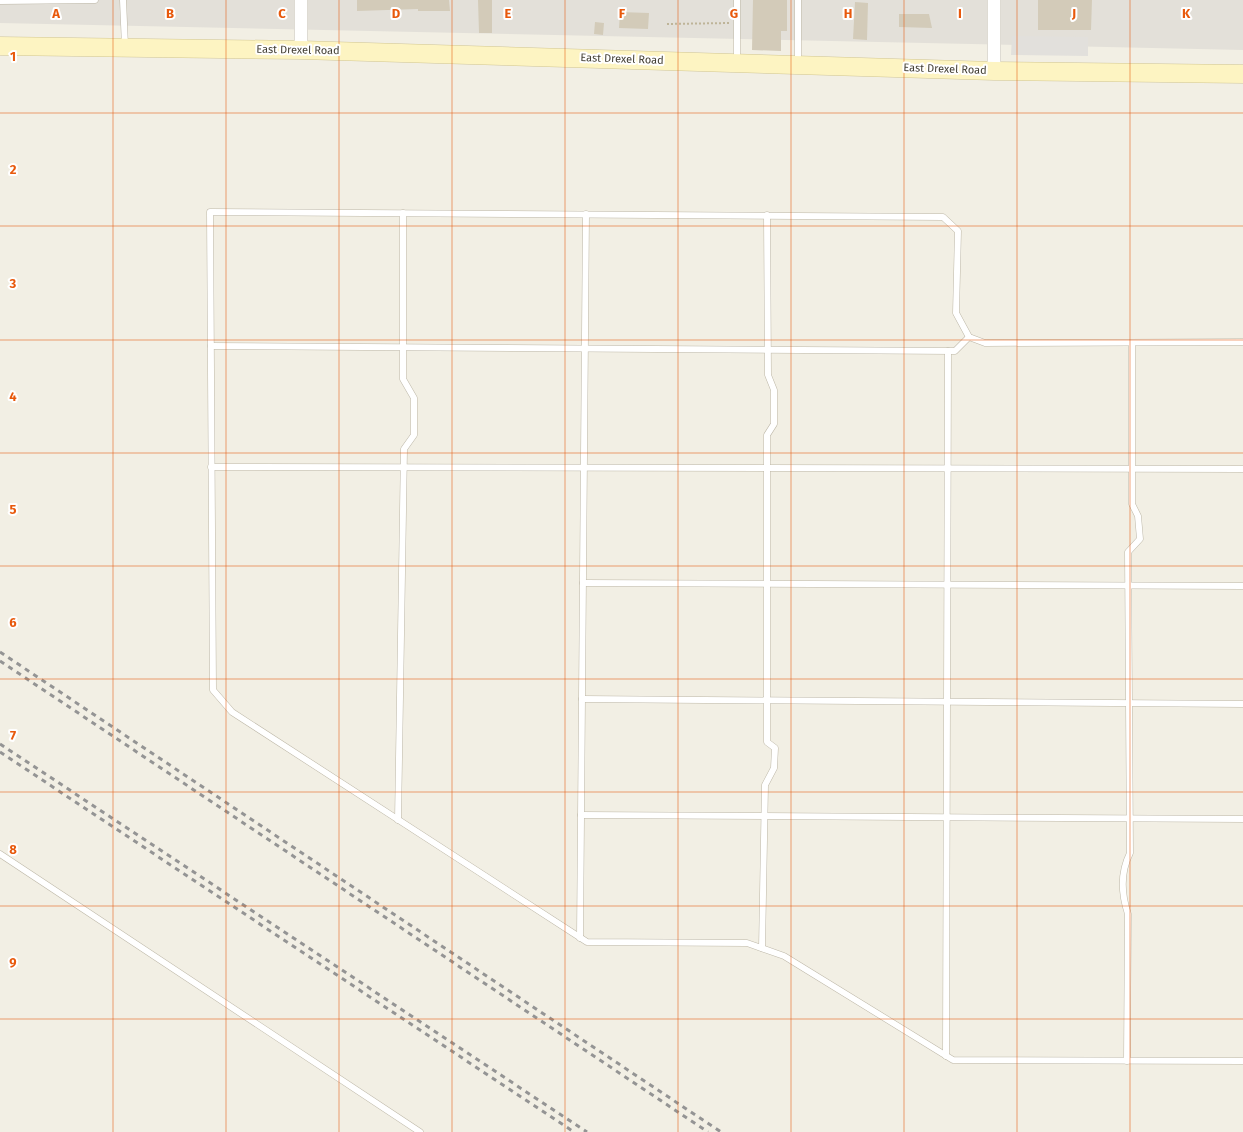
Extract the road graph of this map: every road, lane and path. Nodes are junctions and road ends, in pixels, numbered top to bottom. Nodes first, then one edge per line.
1 (95, 0) edge
2 (123, 0) edge
3 (301, 0) edge
4 (737, 0) edge
5 (798, 0) edge
6 (994, 0) edge
7 (0, 1) edge
8 (737, 23) junction
9 (667, 24) dead end
10 (0, 46) edge
11 (125, 48) junction
12 (301, 50) junction
13 (737, 63) junction
14 (798, 65) junction
15 (994, 71) junction
16 (1243, 74) edge
17 (403, 213) junction
18 (586, 214) junction
19 (767, 216) junction
20 (969, 337) junction
21 (1243, 342) edge
22 (1132, 343) junction
23 (211, 346) junction
24 (403, 347) junction
25 (585, 349) junction
26 (768, 350) junction
27 (948, 352) junction
28 (212, 467) junction
29 (404, 467) junction
30 (584, 468) junction
31 (767, 468) junction
32 (947, 468) junction
33 (1132, 469) junction
34 (1243, 469) edge
35 (583, 583) junction
36 (767, 584) junction
37 (947, 585) junction
38 (1128, 586) junction
39 (1243, 586) edge
40 (582, 699) junction
41 (767, 700) junction
42 (947, 702) junction
43 (1129, 703) junction
44 (1243, 704) edge
45 (581, 816) junction
46 (764, 817) junction
47 (947, 818) junction
48 (1130, 818) junction
49 (1243, 819) edge
50 (398, 820) junction
51 (0, 854) edge
52 (580, 938) junction
53 (762, 948) junction
54 (946, 1056) junction
55 (1127, 1061) junction
56 (1243, 1061) edge
57 (420, 1132) edge

1 - 7 lane
2 - 11 lane
3 - 12 street
4 - 8 lane
5 - 14 lane
6 - 15 street
8 - 9 path
8 - 13 lane
10 - 11 street, East Drexel Road
11 - 12 street, East Drexel Road
12 - 13 street, East Drexel Road
13 - 14 street, East Drexel Road
14 - 15 street, East Drexel Road
15 - 16 street, East Drexel Road
17 - 18 lane
17 - 23 lane
17 - 24 lane
18 - 19 lane
18 - 25 lane
19 - 20 lane
19 - 26 lane
20 - 22 lane
20 - 27 lane
21 - 22 lane
22 - 33 lane
23 - 24 lane
23 - 28 lane
24 - 25 lane
24 - 29 lane
25 - 26 lane
25 - 30 lane
26 - 27 lane
26 - 31 lane
27 - 32 lane
28 - 29 lane
28 - 50 lane
29 - 30 lane
29 - 50 lane
30 - 31 lane
30 - 35 lane
31 - 32 lane
31 - 36 lane
32 - 33 lane
32 - 37 lane
33 - 34 lane
33 - 38 lane
35 - 36 lane
35 - 40 lane
36 - 37 lane
36 - 41 lane
37 - 38 lane
37 - 42 lane
38 - 39 lane
38 - 43 lane
40 - 41 lane
40 - 45 lane
41 - 42 lane
41 - 46 lane
42 - 43 lane
42 - 47 lane
43 - 44 lane
43 - 48 lane
45 - 46 lane
45 - 52 lane
46 - 47 lane
46 - 53 lane
47 - 48 lane
47 - 54 lane
48 - 49 lane
48 - 55 lane
50 - 52 lane
51 - 57 lane
52 - 53 lane
53 - 54 lane
54 - 55 lane
55 - 56 lane

